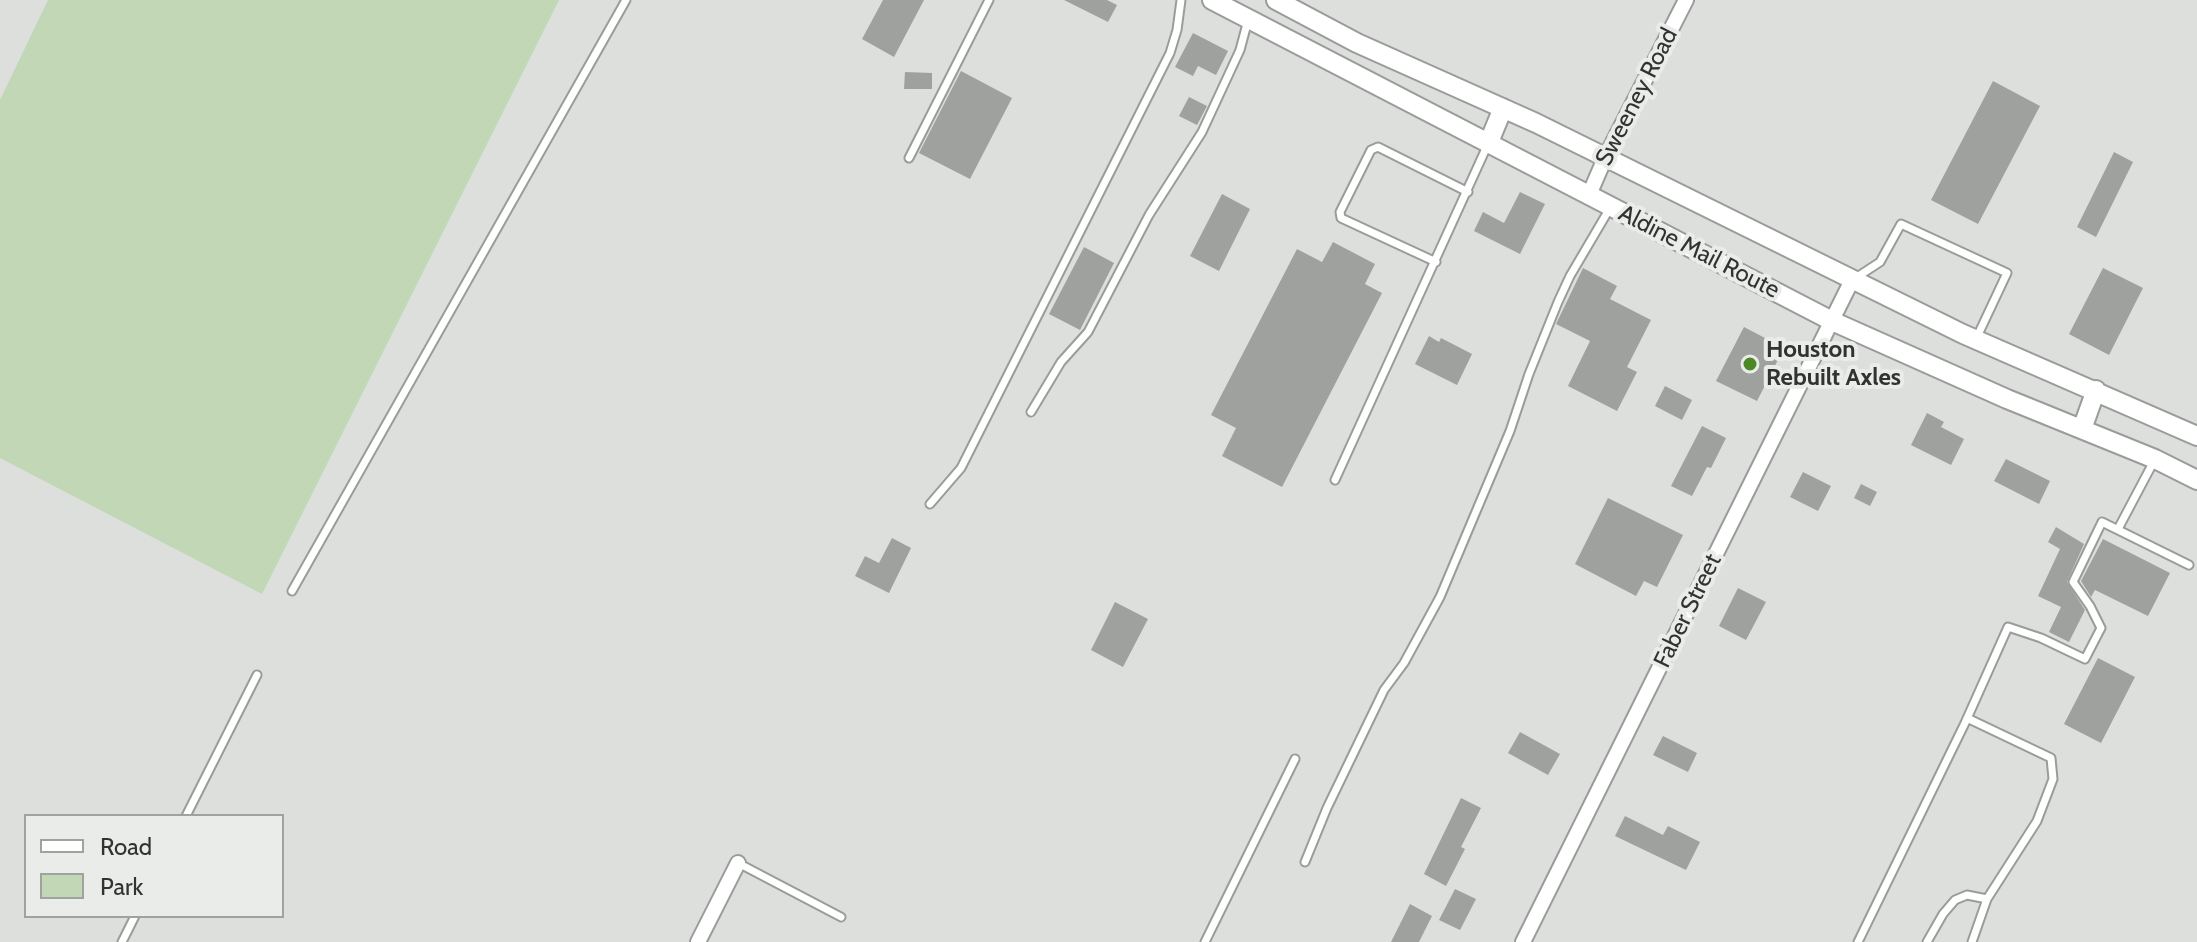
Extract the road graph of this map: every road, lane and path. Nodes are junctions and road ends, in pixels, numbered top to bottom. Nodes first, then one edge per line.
1 (626, 0) edge
2 (989, 0) edge
3 (1181, 0) edge
4 (1212, 0) edge
5 (1256, 0) edge
6 (1276, 0) edge
7 (1686, 0) edge
8 (1249, 18) junction
9 (1503, 108) junction
10 (1489, 142) junction
11 (909, 158) dead end
12 (1605, 158) junction
13 (1468, 192) junction
14 (1589, 195) junction
15 (1611, 207) junction
16 (1436, 262) junction
17 (1852, 280) junction
18 (1832, 321) junction
19 (1976, 340) junction
20 (2096, 390) junction
21 (1031, 412) dead end
22 (2082, 429) junction
23 (2197, 436) edge
24 (2155, 459) junction
25 (1335, 480) dead end
26 (2197, 480) edge
27 (930, 504) dead end
28 (2118, 529) junction
29 (2189, 565) dead end
30 (292, 591) dead end
31 (257, 675) dead end
32 (1967, 718) junction
33 (1295, 759) dead end
34 (187, 814) edge
35 (1305, 862) dead end
36 (738, 863) joint
37 (1987, 899) junction
38 (841, 917) dead end
39 (134, 918) edge
40 (122, 942) edge
41 (698, 942) edge
42 (1205, 942) edge
43 (1523, 942) edge
44 (1858, 942) edge
45 (1927, 942) edge
46 (1972, 942) edge

1 - 30 lane
2 - 11 lane
3 - 27 lane
4 - 8 main road, Aldine Mail Route
5 - 8 main road
6 - 9 main road, Aldine Mail Route
7 - 12 street, Sweeney Road
8 - 10 main road, Aldine Mail Route
8 - 21 lane
9 - 10 main road
9 - 12 main road, Aldine Mail Route
10 - 13 lane
10 - 14 main road, Aldine Mail Route
12 - 14 street, Sweeney Road
12 - 17 main road, Aldine Mail Route
13 - 16 lane
13 - 16 lane
14 - 15 main road, Aldine Mail Route
15 - 18 main road, Aldine Mail Route
15 - 35 lane
16 - 25 lane
17 - 18 street, Faber Street
17 - 19 main road, Aldine Mail Route
17 - 19 lane
18 - 22 main road, Aldine Mail Route
18 - 43 street, Faber Street
19 - 20 main road, Aldine Mail Route
20 - 22 main road
20 - 23 main road, Aldine Mail Route
22 - 24 main road, Aldine Mail Route
24 - 26 main road, Aldine Mail Route
24 - 28 lane
28 - 29 lane
28 - 32 lane
31 - 34 lane
32 - 37 lane
32 - 44 lane
33 - 42 lane
36 - 38 lane
36 - 41 street
37 - 45 lane
37 - 46 lane
39 - 40 lane

